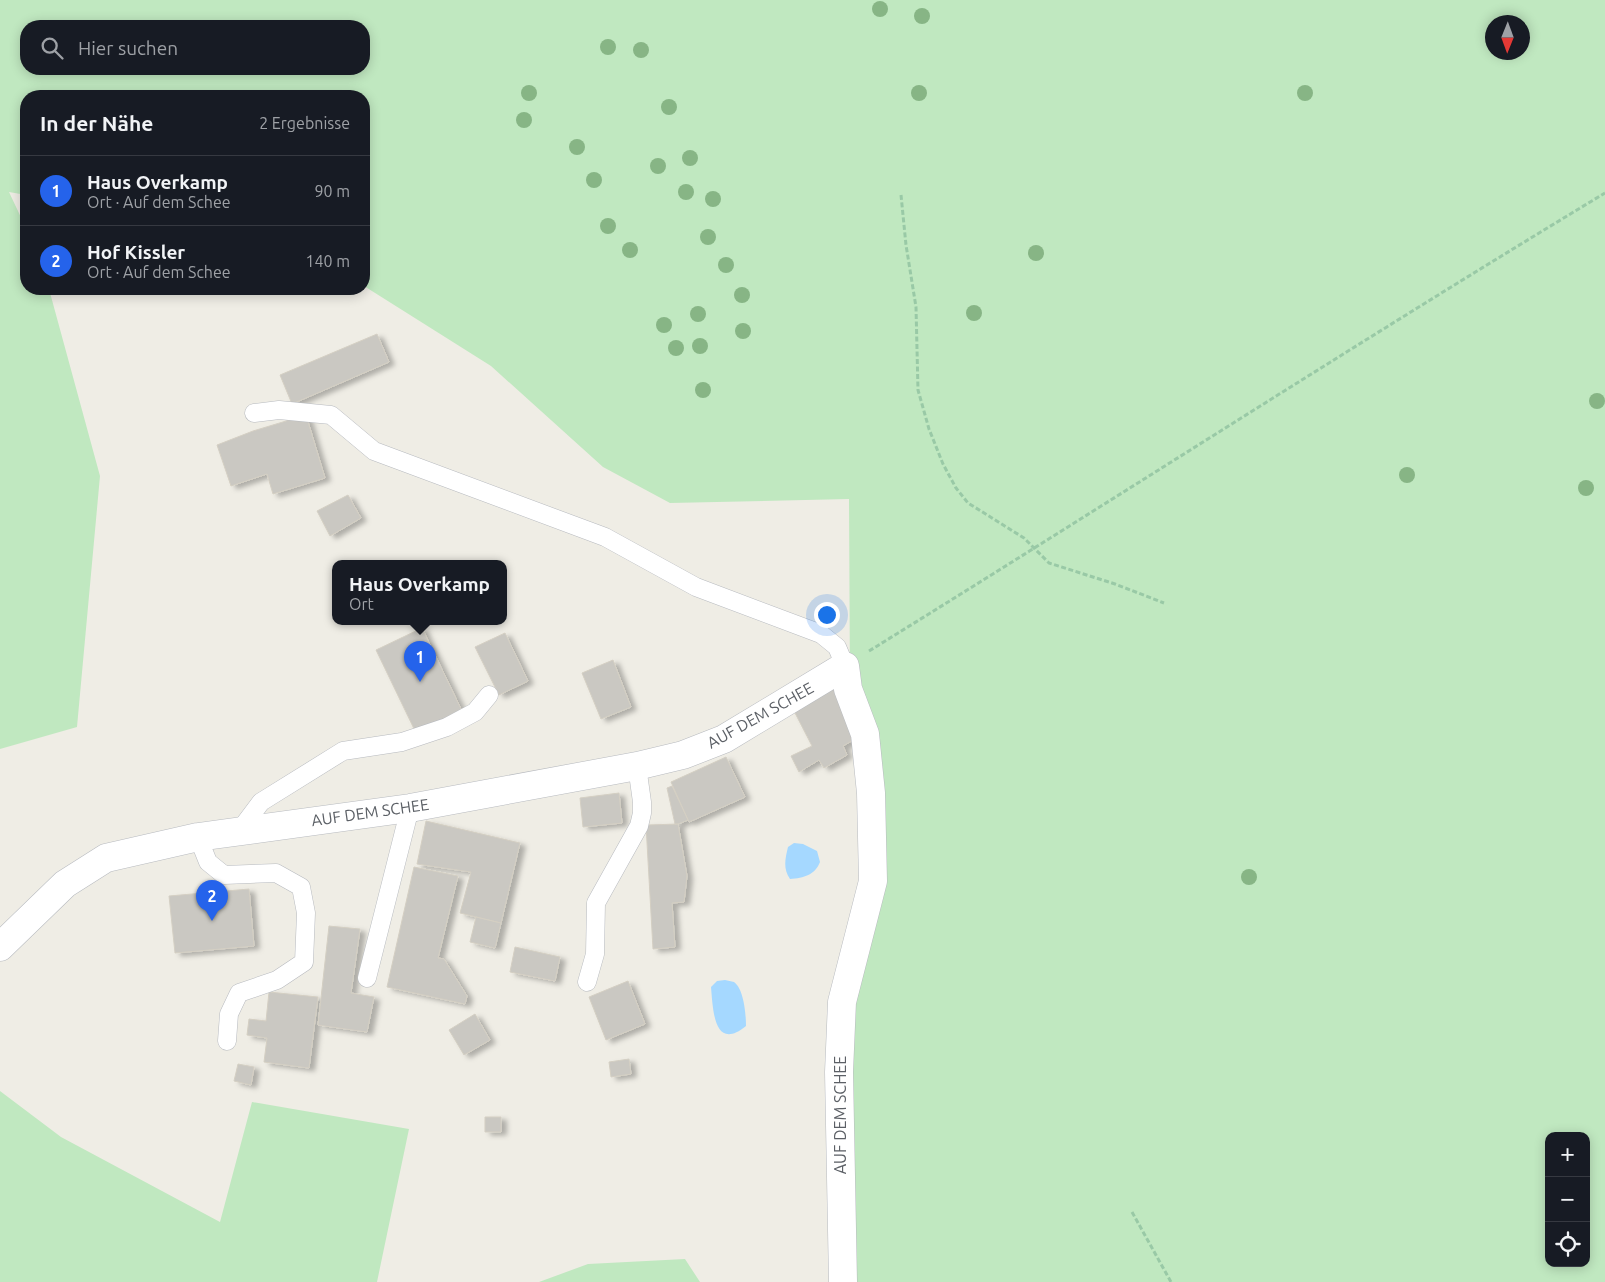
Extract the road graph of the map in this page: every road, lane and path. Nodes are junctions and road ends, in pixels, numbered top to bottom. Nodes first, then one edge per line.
1 (1605, 193) edge
2 (901, 195) dead end
3 (254, 413) dead end
4 (1033, 549) junction
5 (1164, 603) dead end
6 (845, 666) junction
7 (489, 695) dead end
8 (636, 766) junction
9 (410, 808) junction
10 (240, 830) junction
11 (198, 837) junction
12 (0, 947) edge
13 (368, 978) dead end
14 (588, 982) dead end
15 (227, 1041) dead end
16 (1132, 1212) dead end
17 (842, 1282) edge
18 (1171, 1282) edge

1 - 4 path
2 - 4 path
3 - 6 lane
4 - 5 path
4 - 6 path
6 - 8 street, AUF DEM SCHEE
6 - 17 street, AUF DEM SCHEE
7 - 10 lane
8 - 9 street, AUF DEM SCHEE
8 - 14 lane
9 - 10 street, AUF DEM SCHEE
9 - 13 lane
10 - 11 street, AUF DEM SCHEE
11 - 12 street, AUF DEM SCHEE
11 - 15 lane
16 - 18 path

